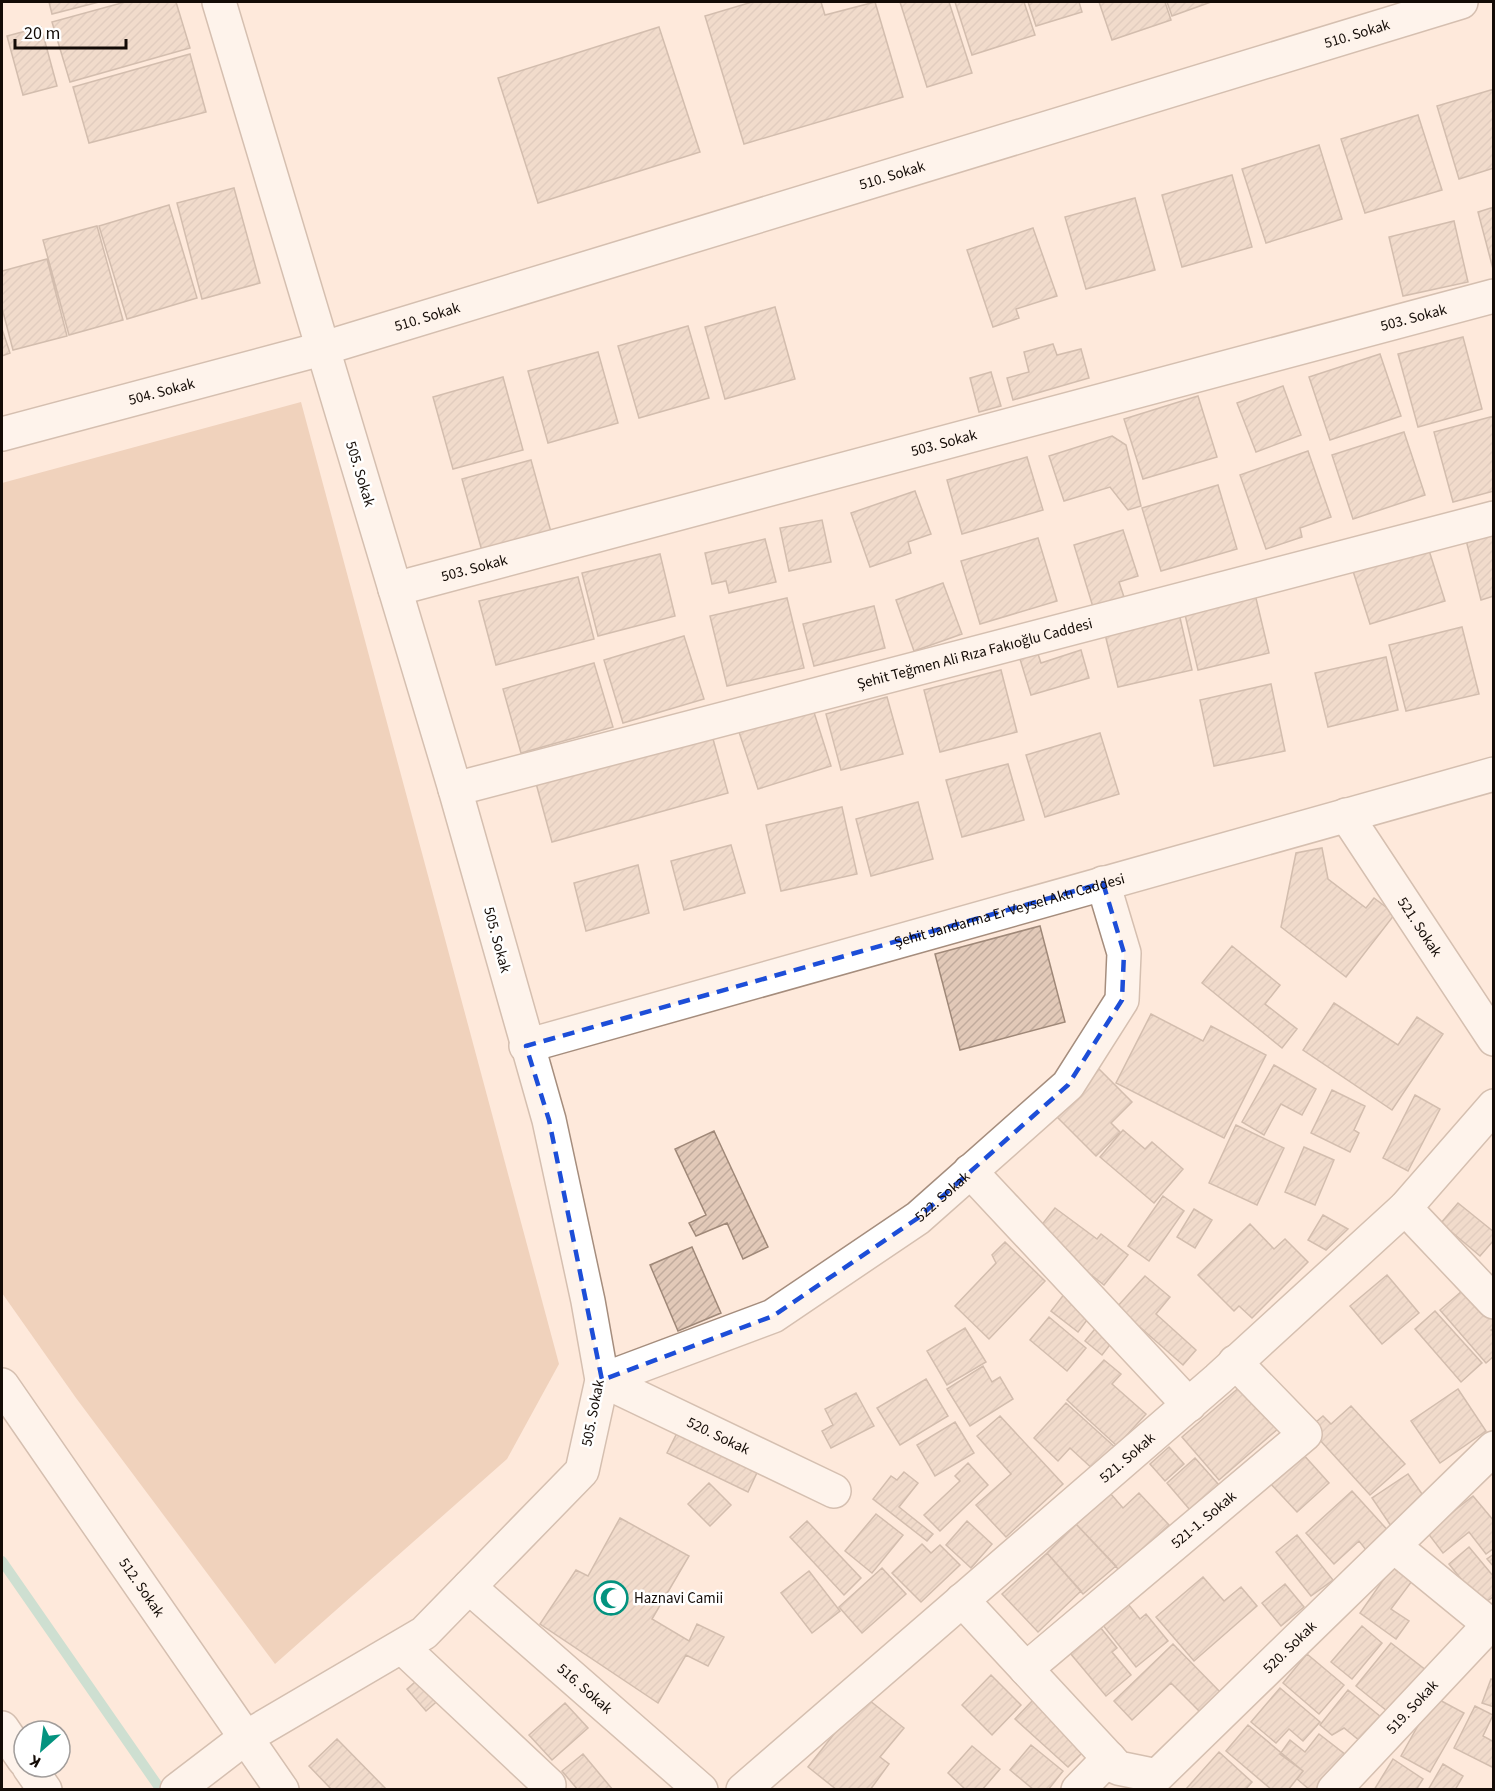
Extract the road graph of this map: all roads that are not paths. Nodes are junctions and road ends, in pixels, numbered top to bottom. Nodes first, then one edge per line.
1 (219, 2) edge
2 (1461, 2) edge
3 (1494, 296) edge
4 (321, 349) junction
5 (2, 434) edge
6 (1494, 518) edge
7 (395, 589) junction
8 (1494, 774) edge
9 (455, 789) junction
10 (1346, 815) junction
11 (1103, 883) junction
12 (1494, 1039) edge
13 (526, 1046) junction
14 (1494, 1106) edge
15 (970, 1171) junction
16 (1405, 1208) junction
17 (1494, 1302) edge
18 (1235, 1362) junction
19 (602, 1380) junction
20 (2, 1385) edge
21 (1189, 1405) junction
22 (1494, 1448) edge
23 (834, 1491) dead end
24 (1395, 1547) junction
25 (469, 1587) junction
26 (962, 1600) junction
27 (1492, 1626) edge
28 (402, 1647) junction
29 (1026, 1669) junction
30 (2, 1728) edge
31 (245, 1738) junction
32 (12, 1743) edge
33 (1109, 1758) junction
34 (549, 1785) dead end
35 (177, 1790) edge
36 (282, 1790) edge
37 (701, 1790) edge
38 (743, 1790) edge
39 (1078, 1790) edge
40 (1334, 1790) edge

1 - 4 street, 505. Sokak
2 - 4 street, 510. Sokak
3 - 7 street, 503. Sokak
4 - 5 street, 504. Sokak
4 - 7 street, 505. Sokak
6 - 9 street, Şehit Teğmen Ali Rıza Fakıoğlu Caddesi
7 - 9 street, 505. Sokak
8 - 10 street, Şehit Jandarma Er Veysel Aktı Caddesi
9 - 13 street, 505. Sokak
10 - 11 street, Şehit Jandarma Er Veysel Aktı Caddesi
10 - 12 street, 521. Sokak
11 - 13 street, Şehit Jandarma Er Veysel Aktı Caddesi
11 - 15 street, 522. Sokak
13 - 19 street, 505. Sokak
14 - 16 street, 521. Sokak
15 - 19 street, 522. Sokak
15 - 21 street
16 - 17 street
16 - 18 street, 521. Sokak
18 - 21 street, 521. Sokak
18 - 29 street, 521-1. Sokak
19 - 23 street, 520. Sokak
19 - 25 street, 505. Sokak
20 - 31 street, 512. Sokak
21 - 26 street, 521. Sokak
22 - 24 street, 520. Sokak
24 - 27 street
24 - 33 street, 520. Sokak
25 - 28 street, 505. Sokak
25 - 37 street, 516. Sokak
26 - 29 street
26 - 38 street, 521. Sokak
27 - 40 street, 519. Sokak
28 - 31 street, 505. Sokak
28 - 34 street
29 - 33 street
30 - 32 street
31 - 35 street, 505. Sokak
31 - 36 street, 512. Sokak
33 - 39 street

